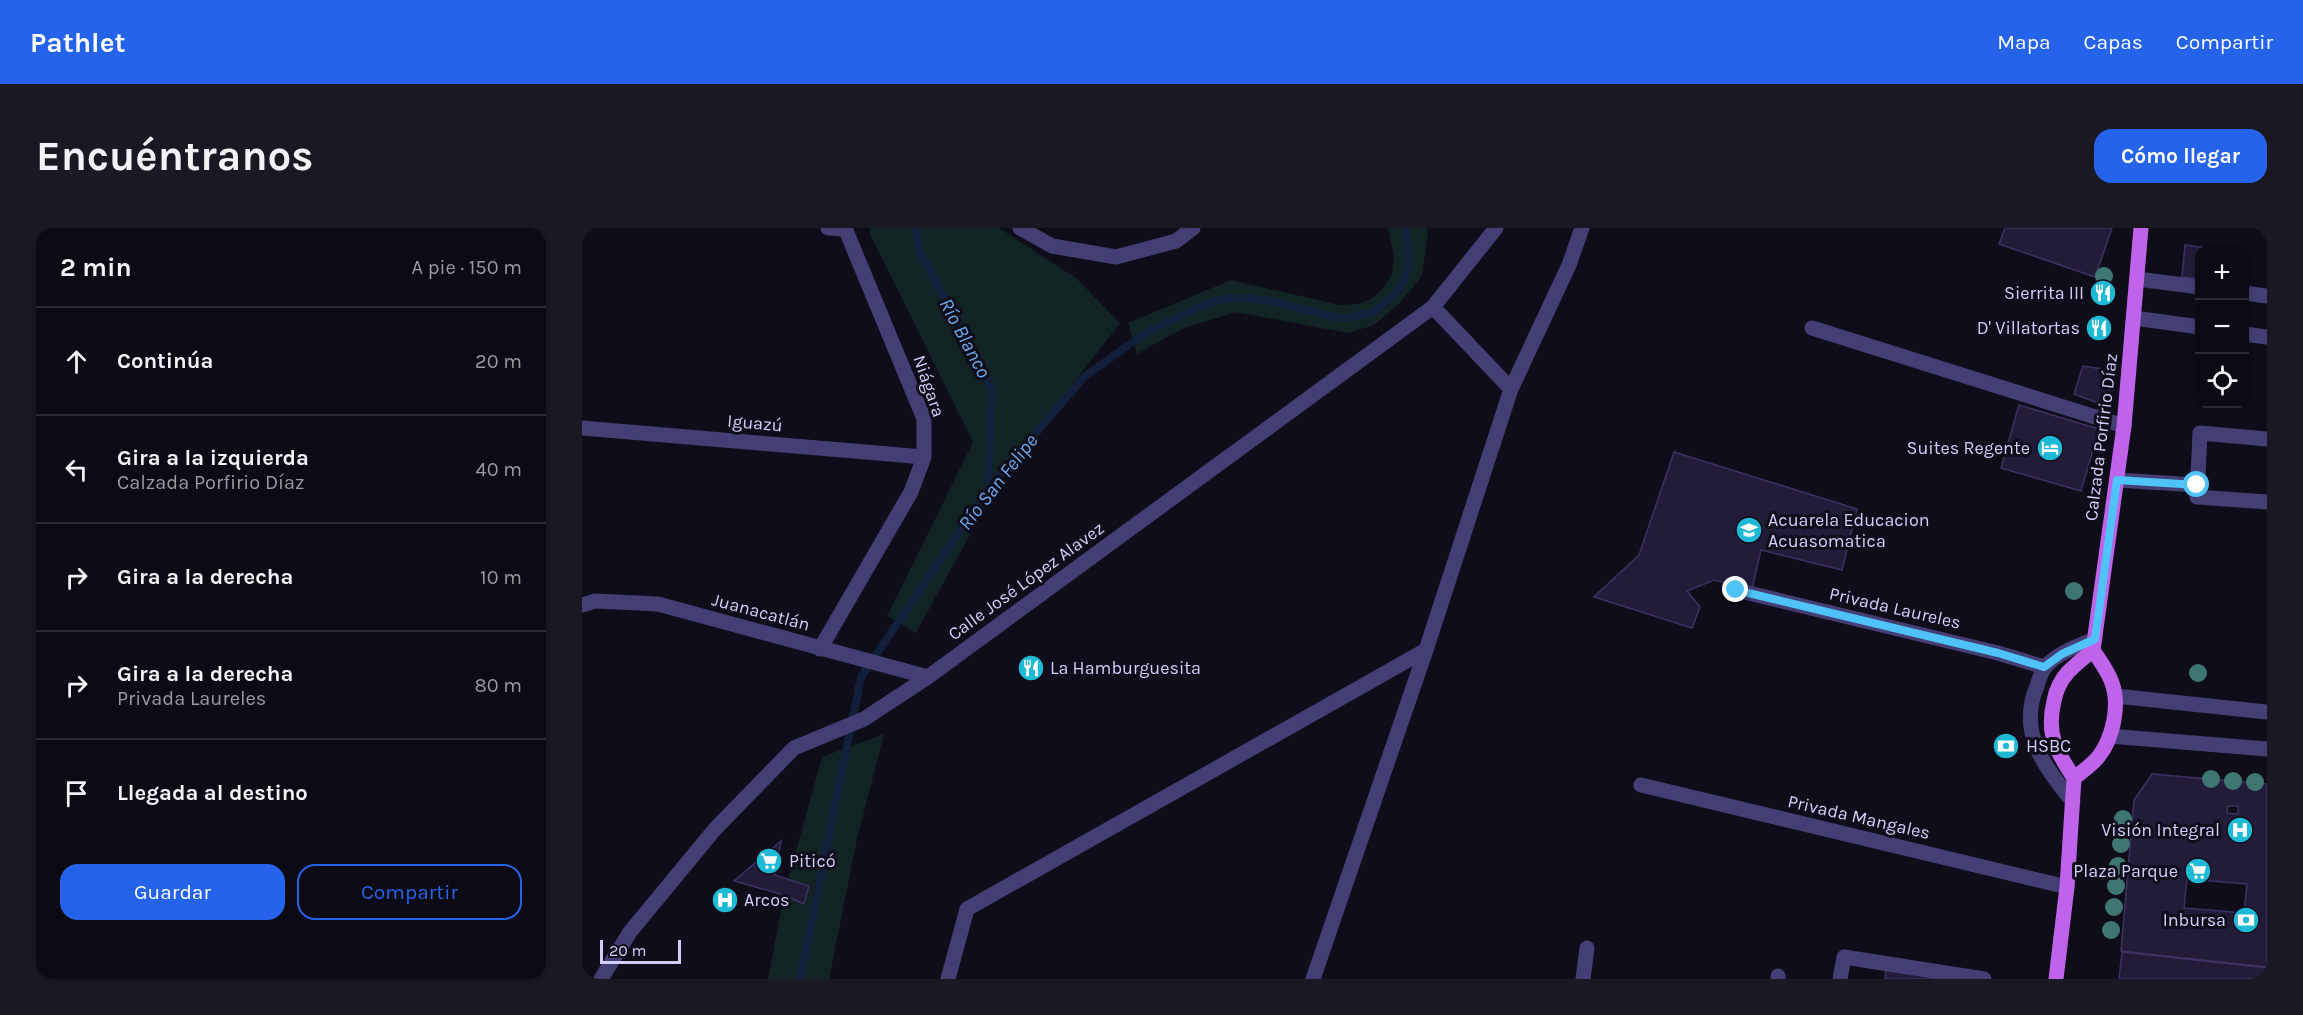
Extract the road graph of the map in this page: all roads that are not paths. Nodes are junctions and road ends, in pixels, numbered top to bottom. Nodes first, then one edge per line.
1 (828, 228) edge
2 (1020, 228) edge
3 (1193, 228) edge
4 (1496, 228) edge
5 (1582, 228) edge
6 (2141, 228) edge
7 (845, 229) edge
8 (2137, 279) junction
9 (2195, 286) edge
10 (2249, 294) edge
11 (2267, 296) edge
12 (1433, 307) junction
13 (2134, 318) junction
14 (2195, 326) edge
15 (1812, 328) dead end
16 (2249, 335) edge
17 (2267, 337) edge
18 (1511, 389) junction
19 (2124, 426) junction
20 (582, 428) edge
21 (2267, 439) edge
22 (924, 457) junction
23 (2117, 480) junction
24 (2197, 485) junction
25 (2267, 502) edge
26 (1736, 590) dead end
27 (582, 605) edge
28 (2094, 645) junction
29 (820, 648) junction
30 (1426, 650) junction
31 (2044, 667) junction
32 (928, 677) junction
33 (2116, 696) junction
34 (2267, 712) edge
35 (2109, 736) junction
36 (2267, 749) edge
37 (2074, 778) junction
38 (1641, 785) dead end
39 (2073, 802) junction
40 (2067, 887) junction
41 (1587, 948) dead end
42 (601, 979) edge
43 (948, 979) edge
44 (1313, 979) edge
45 (1583, 979) edge
46 (1840, 979) edge
47 (1984, 979) edge
48 (2056, 979) edge

1 - 7 street
2 - 3 street
4 - 12 street, Calle José López Alavez
5 - 18 street
6 - 8 main road, Calzada Porfirio Díaz
7 - 22 street, Niágara
8 - 9 street
8 - 13 main road, Calzada Porfirio Díaz
10 - 11 street
12 - 18 street
12 - 32 street, Calle José López Alavez
13 - 14 street
13 - 19 main road, Calzada Porfirio Díaz
15 - 19 street
16 - 17 street
18 - 30 street
19 - 23 main road, Calzada Porfirio Díaz
20 - 22 street, Iguazú
21 - 24 street
22 - 29 street, Niágara
23 - 24 street
23 - 28 main road, Calzada Porfirio Díaz
24 - 25 street
26 - 31 street, Privada Laureles
27 - 29 street, Juanacatlán
28 - 31 street
28 - 33 main road
28 - 37 main road
29 - 32 street, Juanacatlán
30 - 43 street
30 - 44 street
31 - 39 street
32 - 42 street, Calle José López Alavez
33 - 34 street
33 - 35 main road
35 - 36 street
35 - 37 main road
37 - 39 main road
38 - 40 street, Privada Mangales
39 - 40 main road
40 - 48 main road
41 - 45 street
46 - 47 street

